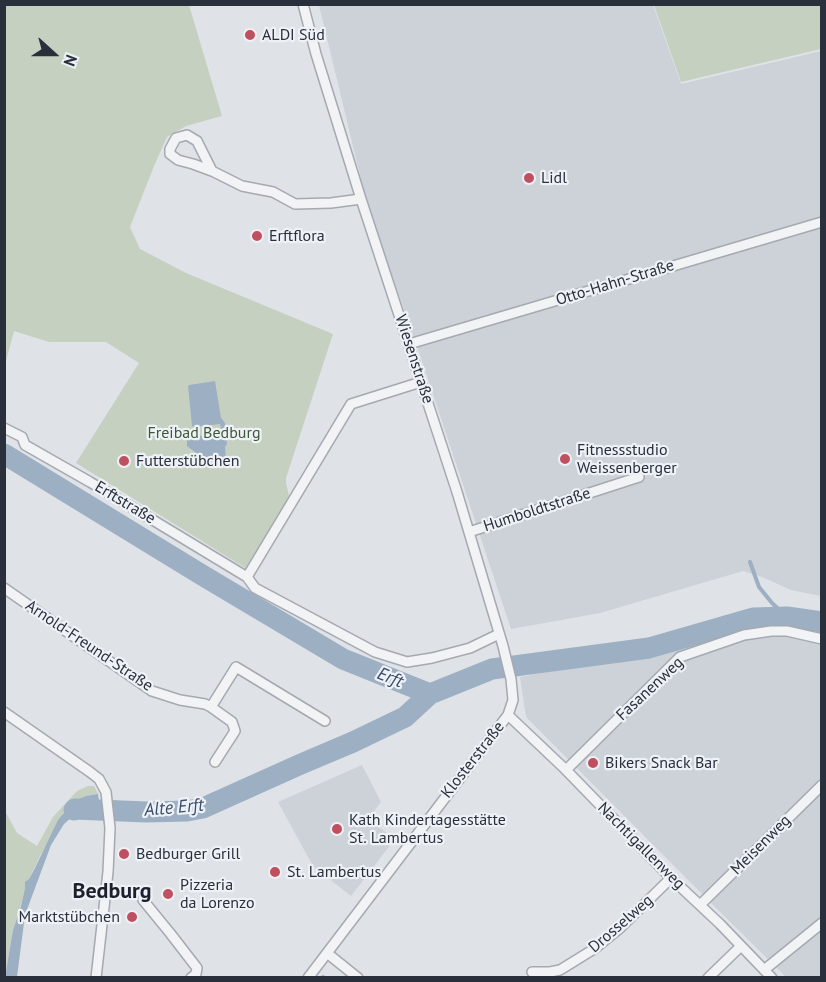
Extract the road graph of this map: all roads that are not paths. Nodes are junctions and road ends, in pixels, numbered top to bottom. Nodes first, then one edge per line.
1 (303, 4) edge
2 (212, 171) junction
3 (361, 199) junction
4 (822, 222) edge
5 (409, 344) junction
6 (421, 382) junction
7 (4, 428) edge
8 (639, 477) dead end
9 (469, 532) junction
10 (247, 578) junction
11 (4, 588) edge
12 (499, 634) junction
13 (822, 639) edge
14 (211, 707) junction
15 (4, 712) edge
16 (508, 715) junction
17 (325, 721) dead end
18 (215, 762) dead end
19 (566, 770) junction
20 (822, 785) edge
21 (671, 878) junction
22 (143, 900) dead end
23 (700, 905) junction
24 (822, 923) edge
25 (741, 946) junction
26 (327, 953) junction
27 (764, 970) junction
28 (532, 972) dead end
29 (308, 977) edge
30 (96, 978) edge
31 (191, 978) edge
32 (358, 978) edge
33 (708, 978) edge
34 (772, 978) edge

1 - 3 street, Wiesenstraße
2 - 2 street
2 - 3 street
3 - 5 street, Wiesenstraße
4 - 5 street, Otto-Hahn-Straße
5 - 6 street, Wiesenstraße
6 - 9 street, Wiesenstraße
6 - 10 street
7 - 10 street, Erftstraße
8 - 9 street, Humboldtstraße
9 - 12 street, Wiesenstraße
10 - 12 street, Erftstraße
11 - 14 street, Arnold-Freund-Straße
12 - 16 street, Wiesenstraße
13 - 19 street, Fasanenweg
14 - 17 street
14 - 18 street, Arnold-Freund-Straße
15 - 30 street
16 - 19 street, Nachtigallenweg
16 - 26 street, Klosterstraße
19 - 21 street, Nachtigallenweg
20 - 23 street, Meisenweg
21 - 23 street, Nachtigallenweg
21 - 28 street, Drosselweg
22 - 31 street
23 - 25 street, Nachtigallenweg
24 - 27 street
25 - 27 street, Nachtigallenweg
25 - 33 street
26 - 29 street, Klosterstraße
26 - 32 street
27 - 34 street, Nachtigallenweg

